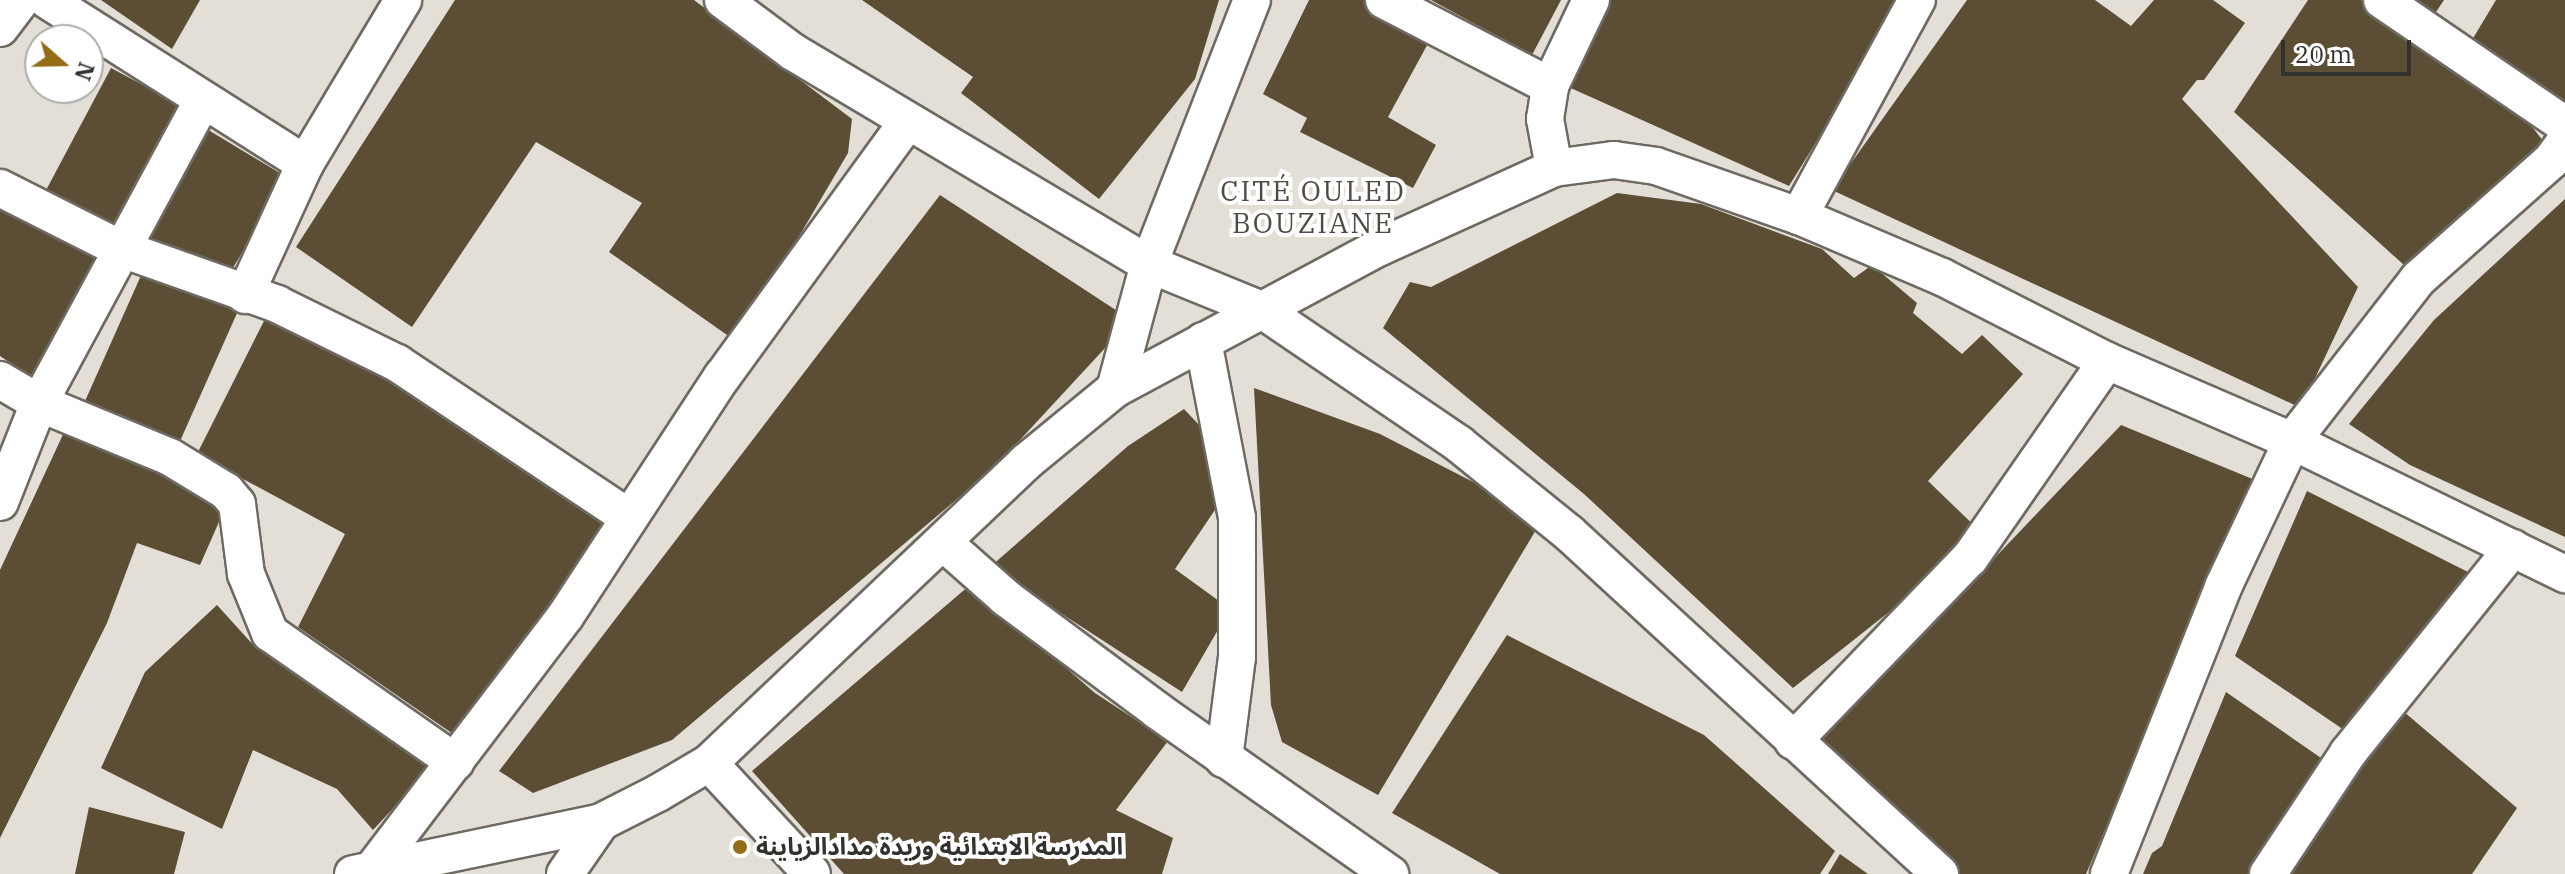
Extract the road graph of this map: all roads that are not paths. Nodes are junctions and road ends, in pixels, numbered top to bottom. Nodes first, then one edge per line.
1 (21, 0) edge
2 (47, 0) edge
3 (403, 0) edge
4 (722, 0) edge
5 (1252, 0) edge
6 (1384, 0) edge
7 (1591, 0) edge
8 (1917, 0) edge
9 (2382, 0) edge
10 (0, 28) edge
11 (1550, 86) junction
12 (203, 100) junction
13 (908, 121) junction
14 (2565, 125) edge
15 (2560, 158) edge
16 (305, 164) junction
17 (1554, 168) junction
18 (0, 188) edge
19 (1799, 216) junction
20 (119, 248) junction
21 (1149, 264) junction
22 (245, 295) junction
23 (1262, 310) junction
24 (1203, 341) junction
25 (2107, 361) junction
26 (0, 380) edge
27 (1115, 389) junction
28 (39, 403) junction
29 (2292, 441) junction
30 (0, 502) edge
31 (629, 518) junction
32 (945, 544) junction
33 (2513, 548) junction
34 (2565, 574) edge
35 (1793, 741) junction
36 (1224, 759) junction
37 (455, 762) junction
38 (709, 763) junction
39 (601, 822) junction
40 (364, 870) edge
41 (565, 874) edge
42 (812, 874) edge
43 (1390, 874) edge
44 (1940, 874) edge
45 (2109, 874) edge
46 (2268, 874) edge

1 - 10 street
2 - 12 street
3 - 16 street
4 - 13 street
5 - 21 street
6 - 11 street
7 - 11 street
8 - 19 street
9 - 14 street
11 - 17 street
12 - 16 street
12 - 20 street
13 - 21 street
13 - 31 street
15 - 29 street
16 - 22 street
17 - 19 street
17 - 23 street
18 - 20 street
19 - 25 street
20 - 22 street
20 - 28 street
21 - 23 street
21 - 27 street
22 - 31 street
23 - 24 street
23 - 35 street
24 - 27 street
24 - 36 street
25 - 29 street
25 - 35 street
26 - 28 street
27 - 32 street
28 - 30 street
28 - 37 street
29 - 33 street
29 - 45 street
31 - 37 street
32 - 36 street
32 - 38 street
33 - 34 street
33 - 46 street
35 - 44 street
36 - 43 street
37 - 40 street
38 - 39 street
38 - 42 street
39 - 40 street
39 - 41 street

